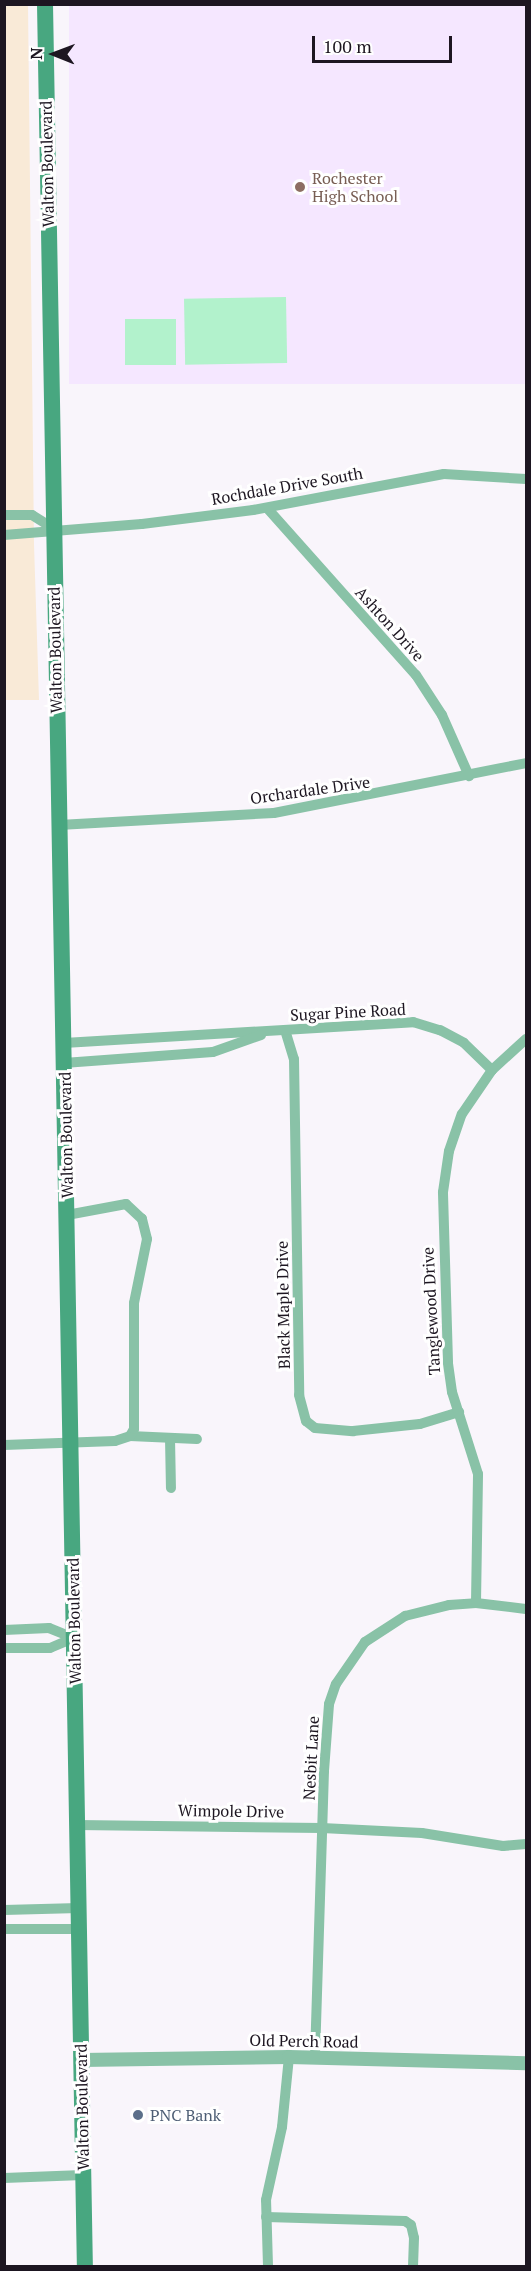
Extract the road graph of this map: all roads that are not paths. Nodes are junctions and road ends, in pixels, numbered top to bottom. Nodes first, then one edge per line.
1 (45, 4) edge
2 (526, 479) edge
3 (267, 508) junction
4 (4, 515) edge
5 (53, 528) junction
6 (4, 535) edge
7 (526, 764) edge
8 (469, 776) junction
9 (59, 825) junction
10 (285, 1030) junction
11 (264, 1034) junction
12 (526, 1039) edge
13 (64, 1043) junction
14 (64, 1063) junction
15 (492, 1070) junction
16 (67, 1215) junction
17 (459, 1412) junction
18 (130, 1436) junction
19 (170, 1438) junction
20 (197, 1439) dead end
21 (4, 1445) edge
22 (71, 1445) junction
23 (171, 1488) dead end
24 (476, 1604) junction
25 (526, 1609) edge
26 (4, 1630) edge
27 (74, 1638) junction
28 (4, 1648) edge
29 (77, 1825) junction
30 (322, 1828) junction
31 (526, 1844) edge
32 (79, 1908) junction
33 (4, 1910) edge
34 (4, 1929) edge
35 (79, 1929) junction
36 (289, 2057) junction
37 (315, 2057) junction
38 (81, 2060) junction
39 (526, 2063) edge
40 (83, 2175) junction
41 (4, 2178) edge
42 (266, 2217) junction
43 (85, 2266) edge
44 (268, 2266) edge
45 (413, 2266) edge

1 - 5 main road, Walton Boulevard
2 - 3 street, Rochdale Drive South
3 - 5 street, Rochdale Drive South
3 - 8 street, Ashton Drive
4 - 5 street
5 - 6 street, Rochdale Drive South
5 - 9 main road, Walton Boulevard
7 - 8 street, Orchardale Drive
8 - 9 street, Orchardale Drive
9 - 13 main road, Walton Boulevard
10 - 11 street, Sugar Pine Road
10 - 15 street, Sugar Pine Road
10 - 17 street, Black Maple Drive
11 - 13 street, Sugar Pine Road
11 - 14 street, Sugar Pine Road
12 - 15 street, Tanglewood Drive
13 - 14 main road, Walton Boulevard
14 - 16 main road, Walton Boulevard
15 - 17 street, Tanglewood Drive
16 - 18 street
16 - 22 main road, Walton Boulevard
17 - 24 street, Tanglewood Drive
18 - 19 street
18 - 22 street
19 - 20 street
19 - 23 street
21 - 22 street
22 - 27 main road, Walton Boulevard
24 - 25 street, Nesbit Lane
24 - 30 street, Nesbit Lane
26 - 27 street
27 - 28 street
27 - 29 main road, Walton Boulevard
29 - 30 street, Wimpole Drive
29 - 32 main road, Walton Boulevard
30 - 31 street, Wimpole Drive
30 - 37 street, Nesbit Lane
32 - 33 street
32 - 35 main road, Walton Boulevard
34 - 35 street
35 - 38 main road, Walton Boulevard
36 - 37 street, Old Perch Road
36 - 38 street, Old Perch Road
36 - 42 street
37 - 39 street, Old Perch Road
38 - 40 main road, Walton Boulevard
40 - 41 street
40 - 43 main road, Walton Boulevard
42 - 44 street
42 - 45 street

